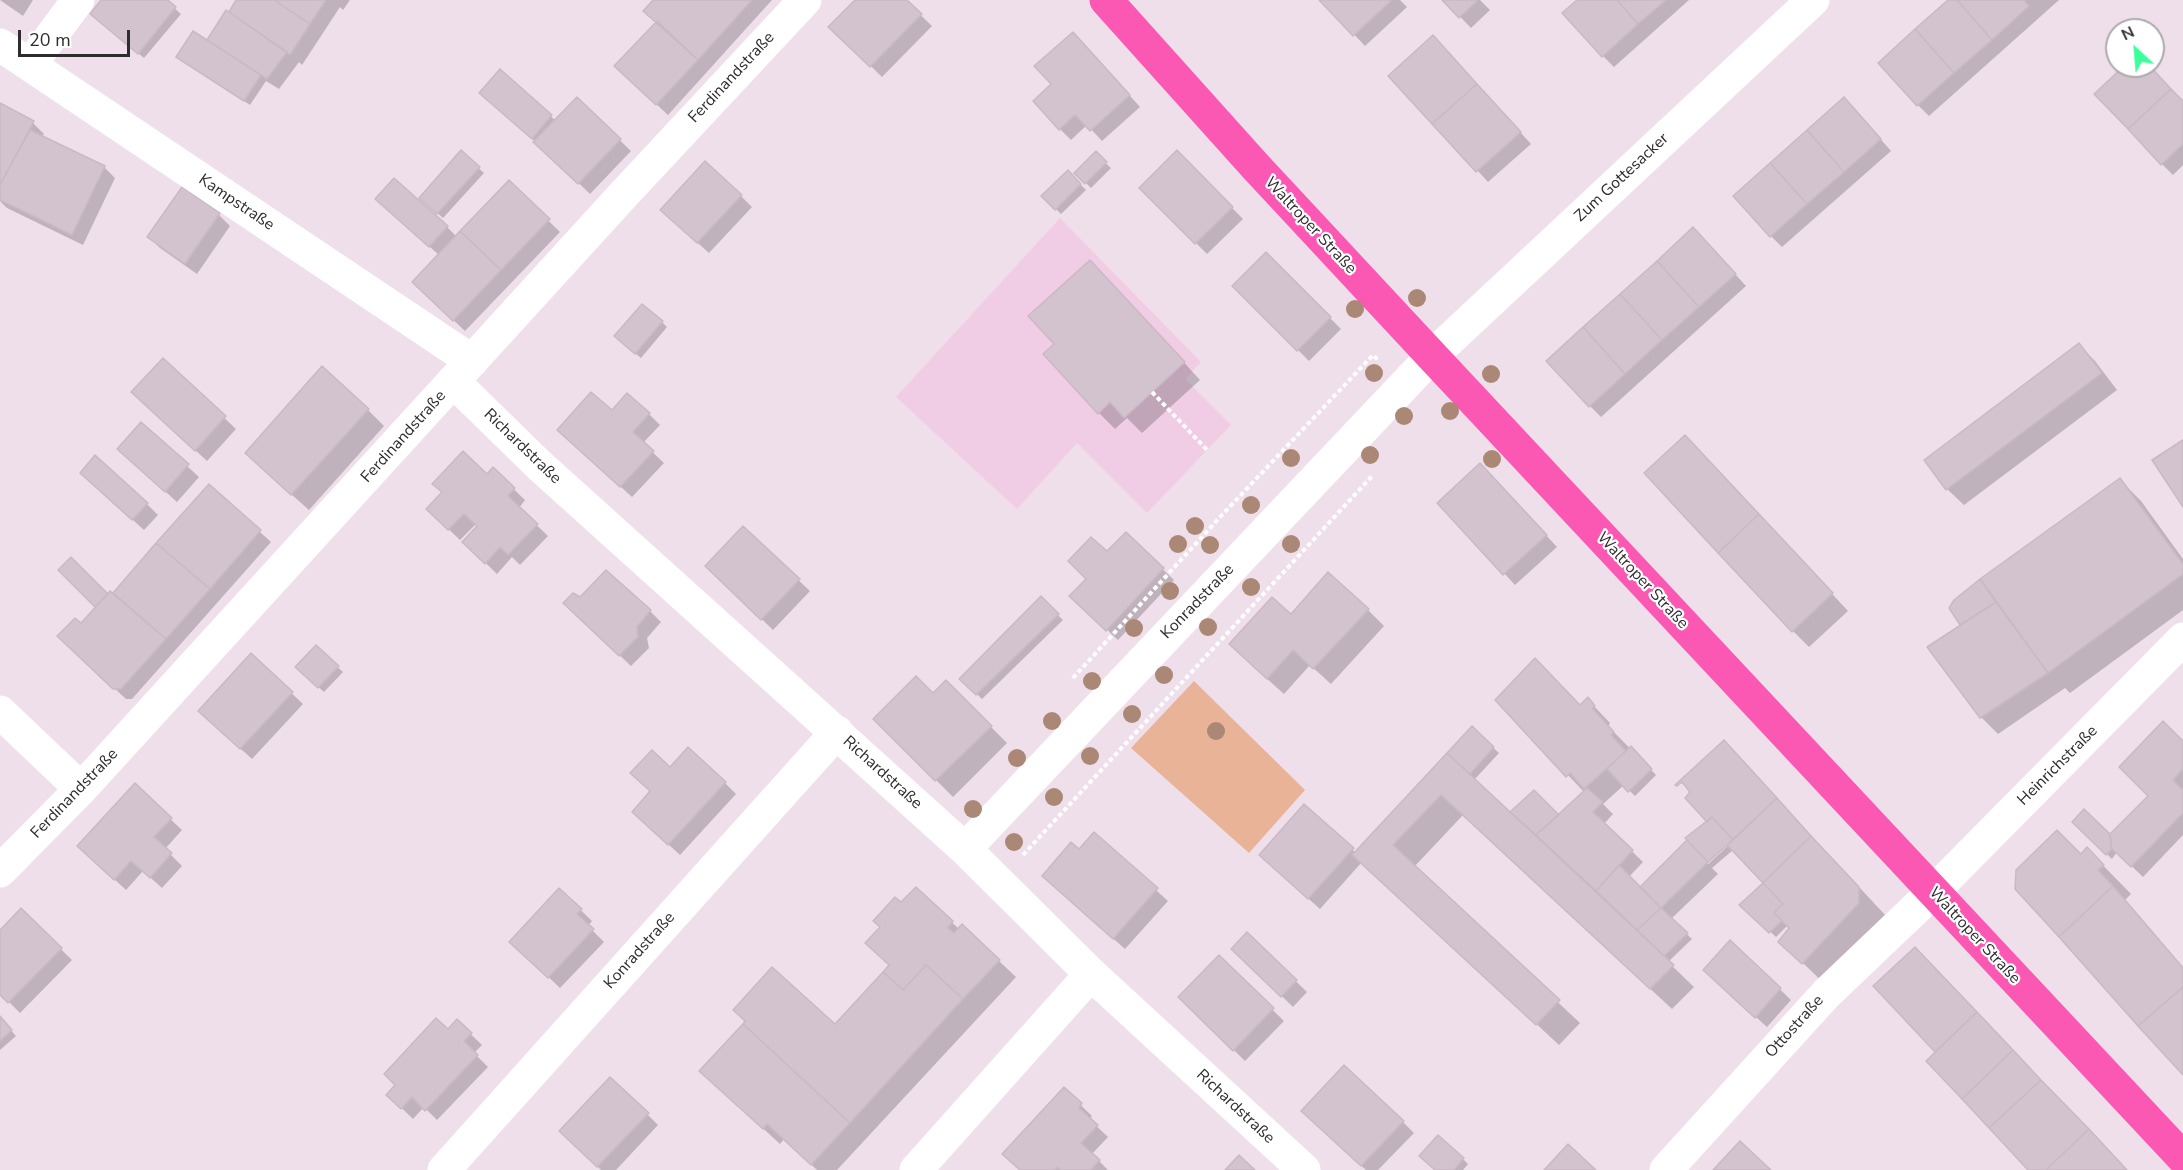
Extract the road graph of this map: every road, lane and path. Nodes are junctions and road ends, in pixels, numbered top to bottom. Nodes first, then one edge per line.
1 (78, 0) edge
2 (805, 0) edge
3 (1106, 0) edge
4 (1813, 0) edge
5 (0, 45) edge
6 (30, 65) junction
7 (1432, 356) junction
8 (463, 372) junction
9 (1404, 385) junction
10 (1152, 392) dead end
11 (1207, 450) dead end
12 (1374, 474) dead end
13 (2183, 639) edge
14 (1070, 682) dead end
15 (0, 712) edge
16 (837, 732) junction
17 (81, 789) junction
18 (965, 849) junction
19 (0, 871) edge
20 (998, 882) junction
21 (1933, 892) junction
22 (1091, 974) junction
23 (2183, 1158) edge
24 (444, 1170) edge
25 (916, 1170) edge
26 (1304, 1170) edge
27 (1666, 1170) edge

1 - 6 street
2 - 8 street, Ferdinandstraße
3 - 7 main road, Waltroper Straße
4 - 7 street, Zum Gottesacker
5 - 6 street, Kampstraße
6 - 8 street, Kampstraße
7 - 9 street, Konradstraße
7 - 21 main road, Waltroper Straße
8 - 16 street, Richardstraße
8 - 17 street, Ferdinandstraße
9 - 14 path
9 - 18 street, Konradstraße
10 - 11 path
12 - 20 path
13 - 21 street, Heinrichstraße
15 - 17 street
16 - 18 street, Richardstraße
16 - 24 street, Konradstraße
17 - 19 street, Ferdinandstraße
18 - 20 street, Richardstraße
20 - 22 street, Richardstraße
21 - 23 main road, Waltroper Straße
21 - 27 street, Ottostraße
22 - 25 street
22 - 26 street, Richardstraße

